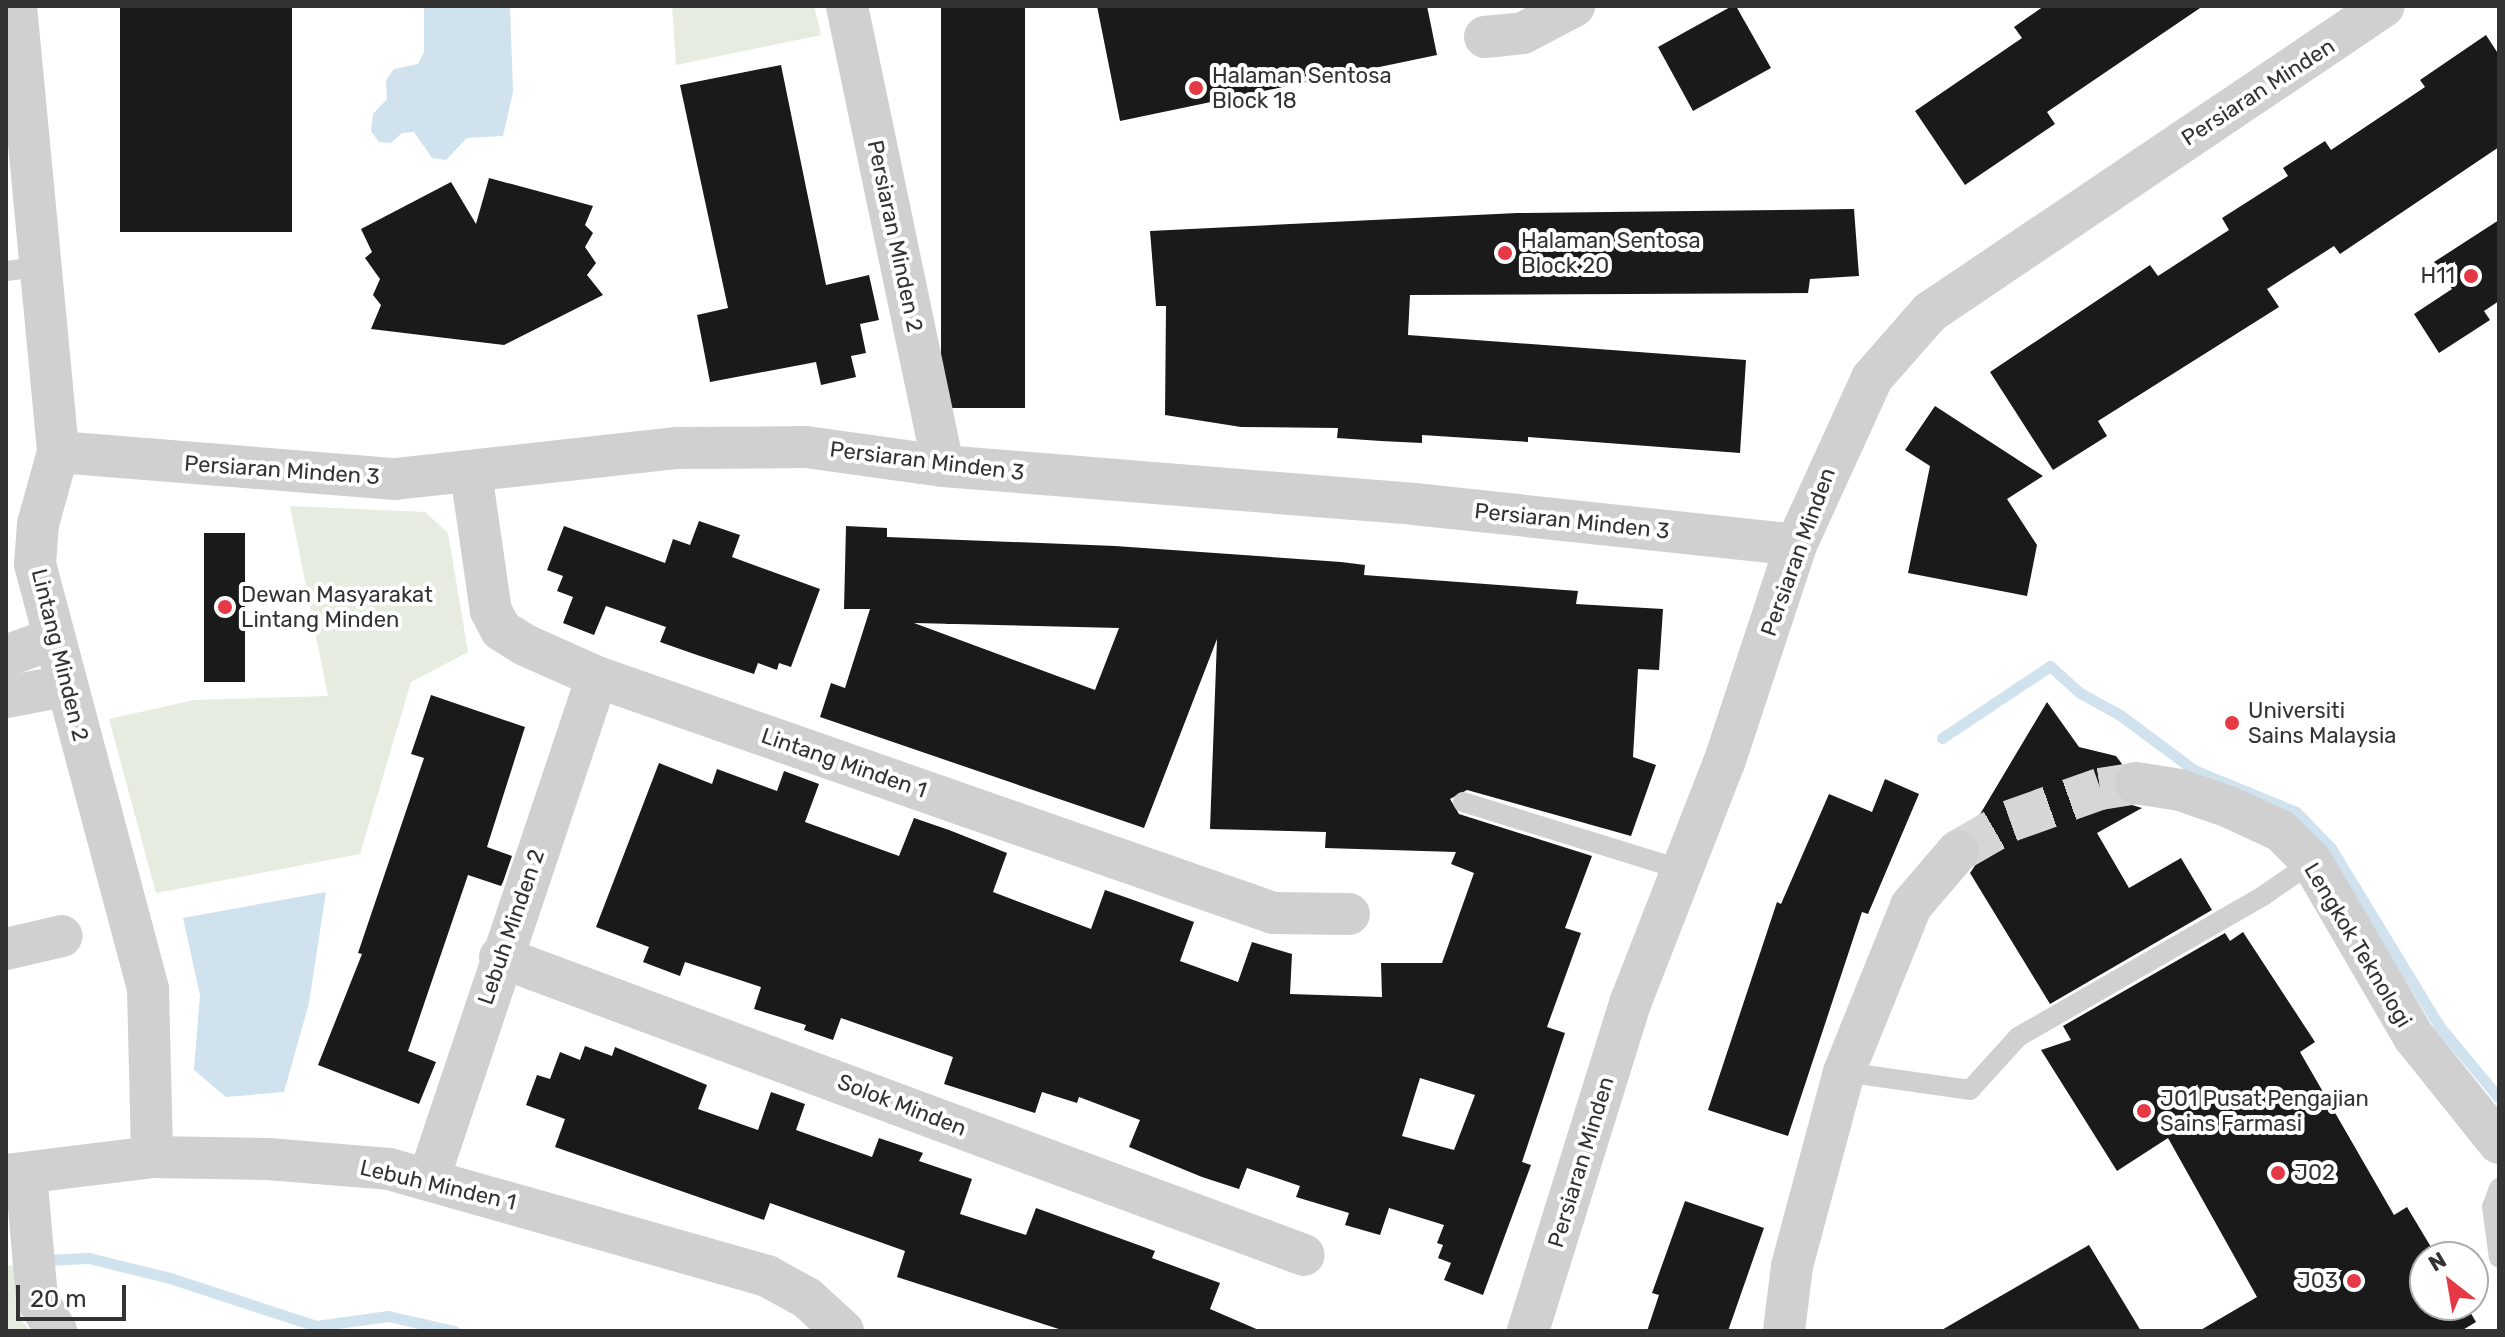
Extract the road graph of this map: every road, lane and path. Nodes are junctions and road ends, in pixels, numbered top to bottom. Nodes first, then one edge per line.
1 (16, 6) edge
2 (847, 6) edge
3 (1574, 6) edge
4 (2384, 6) edge
5 (1485, 37) dead end
6 (23, 269) edge
7 (58, 452) junction
8 (943, 466) junction
9 (471, 473) junction
10 (1796, 545) junction
11 (52, 639) junction
12 (6, 656) edge
13 (597, 677) junction
14 (64, 686) junction
15 (6, 697) edge
16 (2136, 783) tunnel mouth
17 (1463, 802) dead end
18 (1958, 851) tunnel mouth
19 (2312, 862) junction
20 (1682, 870) junction
21 (1349, 914) dead end
22 (62, 936) dead end
23 (6, 949) edge
24 (500, 957) junction
25 (1844, 1072) junction
26 (2499, 1143) edge
27 (152, 1157) junction
28 (429, 1178) junction
29 (20, 1186) edge
30 (2499, 1188) edge
31 (1304, 1255) dead end
32 (2499, 1258) edge
33 (56, 1331) edge
34 (843, 1331) edge
35 (1528, 1331) edge
36 (1784, 1331) edge

1 - 6 street, Lintang Minden 2
2 - 8 street, Persiaran Minden 2
3 - 5 street
4 - 10 street, Persiaran Minden
6 - 7 street, Lintang Minden 2
7 - 9 street, Persiaran Minden 3
7 - 11 street, Lintang Minden 2
8 - 9 street, Persiaran Minden 3
8 - 10 street, Persiaran Minden 3
9 - 13 street, Lintang Minden 1
10 - 20 street, Persiaran Minden
11 - 12 street
11 - 14 street, Lintang Minden 2
13 - 21 street, Lintang Minden 1
13 - 24 street, Lebuh Minden 2
14 - 15 street
14 - 27 street, Lintang Minden 2
16 - 19 street, Lengkok Teknologi
17 - 20 lane
18 - 25 street
19 - 25 lane
19 - 26 street, Lengkok Teknologi
20 - 35 street, Persiaran Minden
22 - 23 street
24 - 28 street, Lebuh Minden 2
24 - 31 street, Solok Minden
25 - 36 street
27 - 28 street, Lebuh Minden 1
27 - 29 street, Lebuh Minden 1
28 - 34 street, Lebuh Minden 1
29 - 33 street
30 - 32 lane

